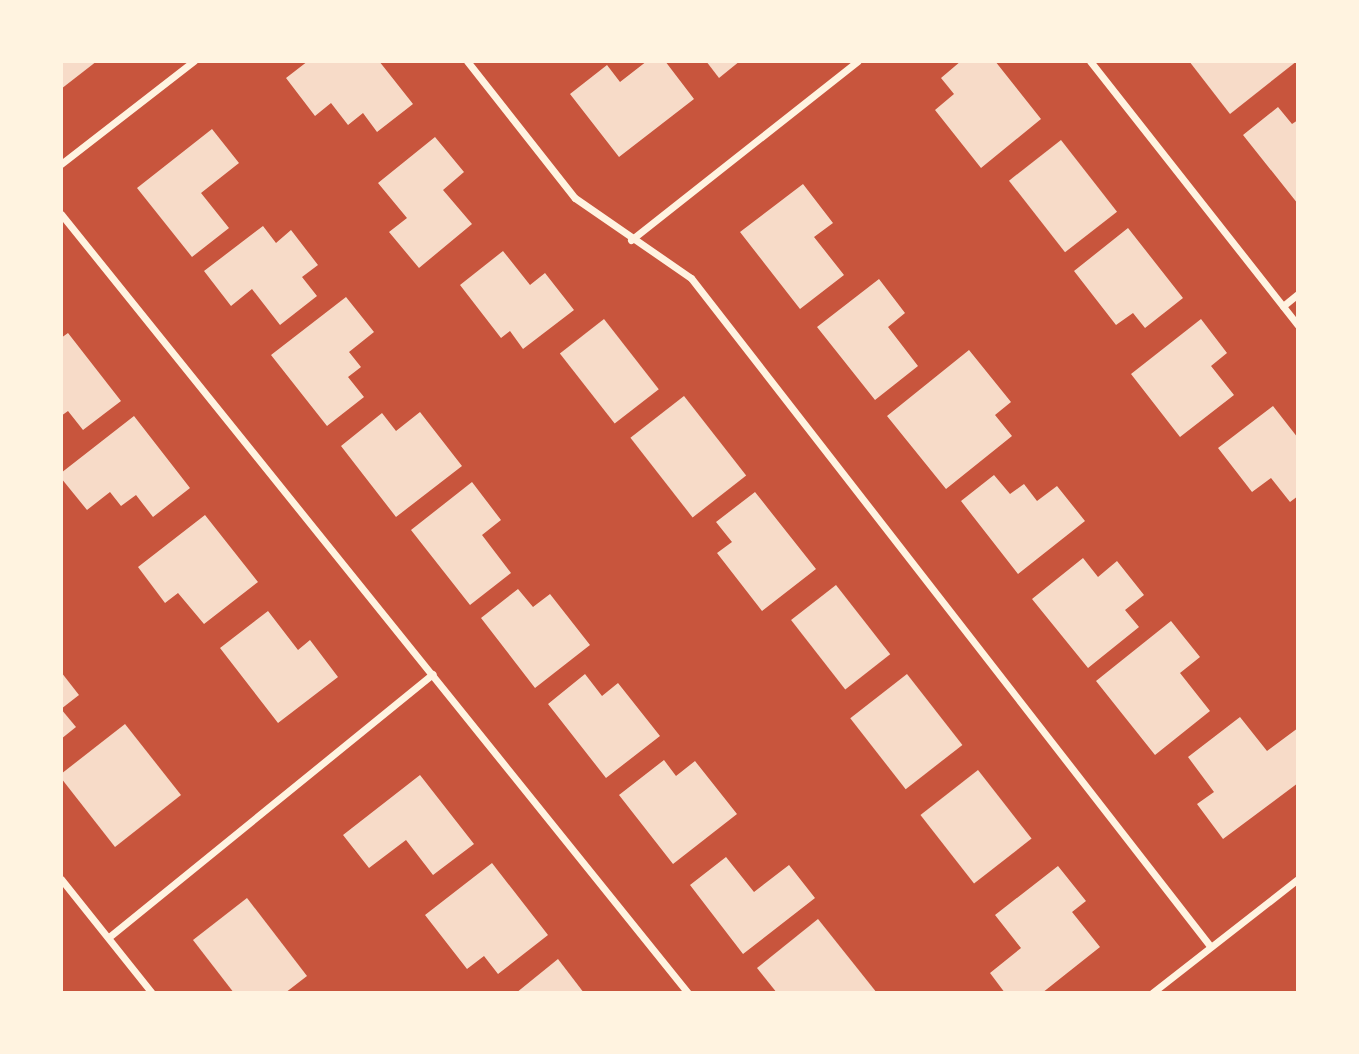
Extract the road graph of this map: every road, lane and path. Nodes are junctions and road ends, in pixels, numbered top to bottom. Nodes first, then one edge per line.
1 (194, 61) edge
2 (467, 61) edge
3 (858, 61) edge
4 (1090, 61) edge
5 (61, 164) edge
6 (61, 214) edge
7 (631, 240) junction
8 (1298, 294) edge
9 (1283, 306) junction
10 (1298, 325) edge
11 (433, 674) junction
12 (61, 879) edge
13 (1298, 879) edge
14 (109, 937) junction
15 (1210, 946) junction
16 (152, 993) edge
17 (688, 993) edge
18 (1152, 993) edge

1 - 5 street
2 - 7 street
3 - 7 street
4 - 9 street
6 - 11 street
7 - 15 street
8 - 9 street
9 - 10 street
11 - 14 street
11 - 17 street
12 - 14 street
13 - 15 street
14 - 16 street
15 - 18 street

